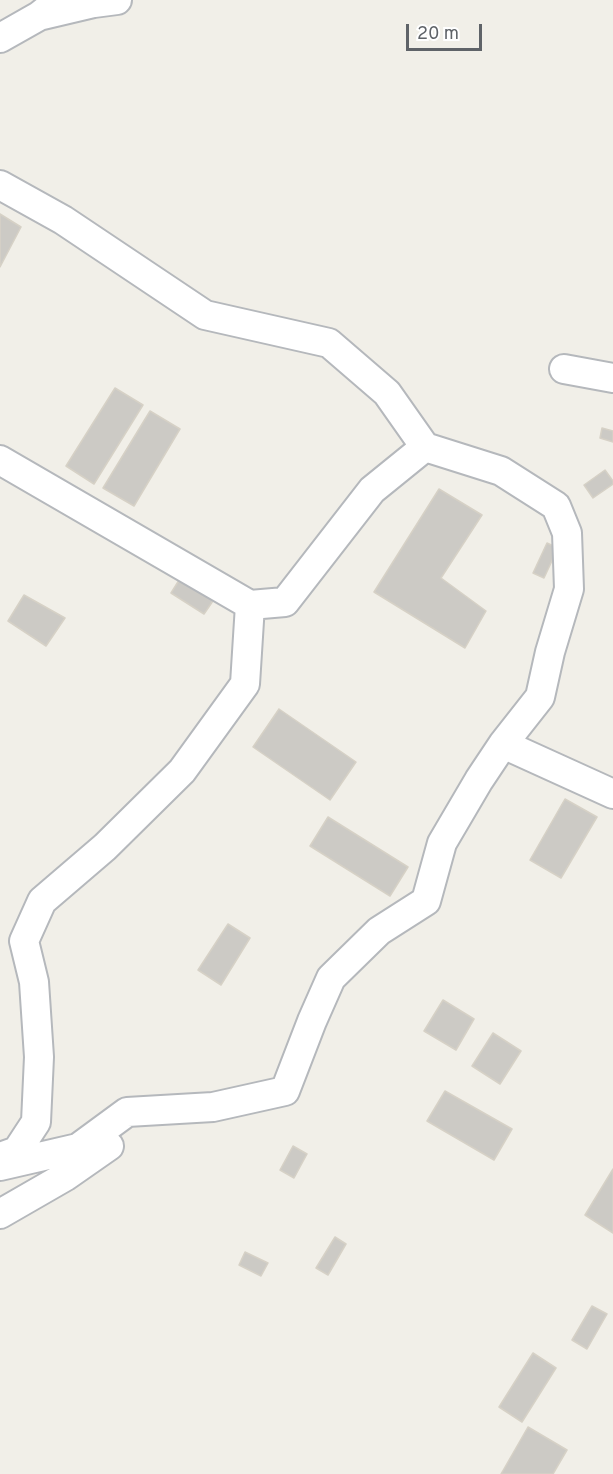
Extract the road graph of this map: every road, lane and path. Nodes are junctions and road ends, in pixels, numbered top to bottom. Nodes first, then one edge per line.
1 (117, 0) edge
2 (49, 8) edge
3 (0, 38) edge
4 (0, 185) edge
5 (564, 369) dead end
6 (613, 378) edge
7 (425, 447) junction
8 (0, 460) edge
9 (250, 605) junction
10 (502, 744) junction
11 (613, 794) edge
12 (155, 1110) junction
13 (0, 1157) edge
14 (0, 1166) edge
15 (0, 1214) edge

1 - 2 street
2 - 3 street
4 - 7 street
5 - 6 street
7 - 9 street
7 - 10 street
8 - 9 street
9 - 13 street
10 - 11 street
10 - 12 street
12 - 14 street
12 - 15 street

